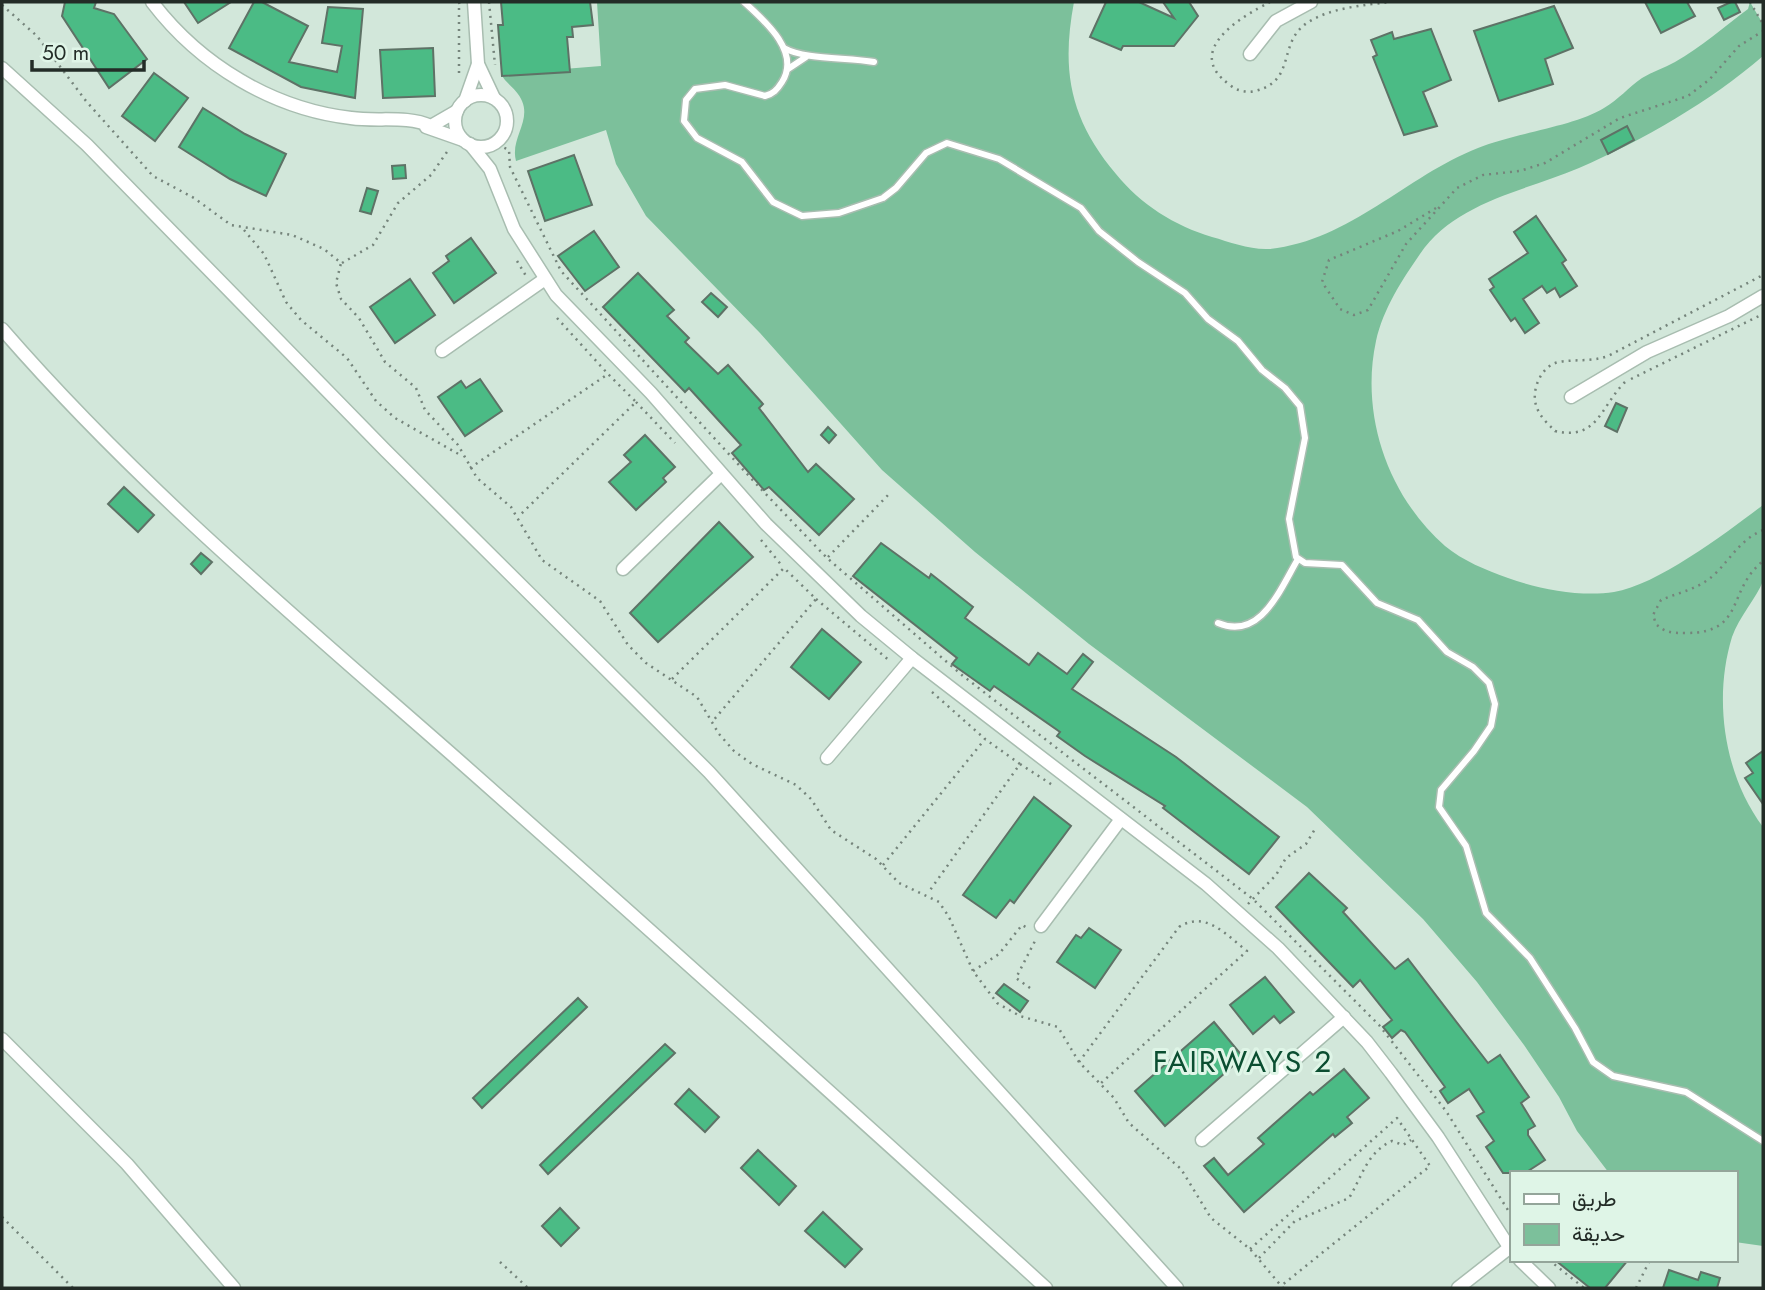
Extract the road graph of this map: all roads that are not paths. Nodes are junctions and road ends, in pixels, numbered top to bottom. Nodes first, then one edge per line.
1 (152, 2) edge
2 (474, 2) edge
3 (744, 2) edge
4 (1311, 2) edge
5 (784, 48) junction
6 (1250, 54) dead end
7 (808, 56) junction
8 (874, 62) dead end
9 (478, 64) junction
10 (2, 68) edge
11 (788, 69) junction
12 (494, 98) junction
13 (461, 106) junction
14 (417, 120) junction
15 (462, 140) junction
16 (500, 141) junction
17 (494, 176) junction
18 (545, 279) junction
19 (1763, 296) edge
20 (2, 329) edge
21 (442, 351) dead end
22 (1571, 397) dead end
23 (722, 474) junction
24 (1298, 559) junction
25 (623, 569) dead end
26 (1218, 623) dead end
27 (912, 658) junction
28 (827, 758) dead end
29 (1122, 819) junction
30 (1041, 926) dead end
31 (1344, 1017) junction
32 (2, 1039) edge
33 (1202, 1140) dead end
34 (1763, 1141) edge
35 (1510, 1249) edge
36 (1522, 1262) edge
37 (234, 1288) edge
38 (1046, 1288) edge
39 (1177, 1288) edge
40 (1458, 1288) edge
41 (1549, 1288) edge

1 - 14 street
2 - 9 street
3 - 5 lane
4 - 6 street
5 - 7 lane
5 - 11 lane
7 - 8 lane
7 - 11 lane
9 - 12 street
9 - 13 street
10 - 39 street
11 - 24 lane
12 - 13 street
12 - 16 street
13 - 14 street
13 - 15 street
14 - 15 street
15 - 16 street
15 - 17 street
16 - 17 street
17 - 18 street
18 - 21 street
18 - 23 street
19 - 22 street
20 - 38 street
23 - 25 street
23 - 27 street
24 - 26 lane
24 - 34 lane
27 - 28 street
27 - 29 street
29 - 30 street
29 - 31 street
31 - 33 street
31 - 35 street
32 - 37 street
35 - 40 street
36 - 41 street

